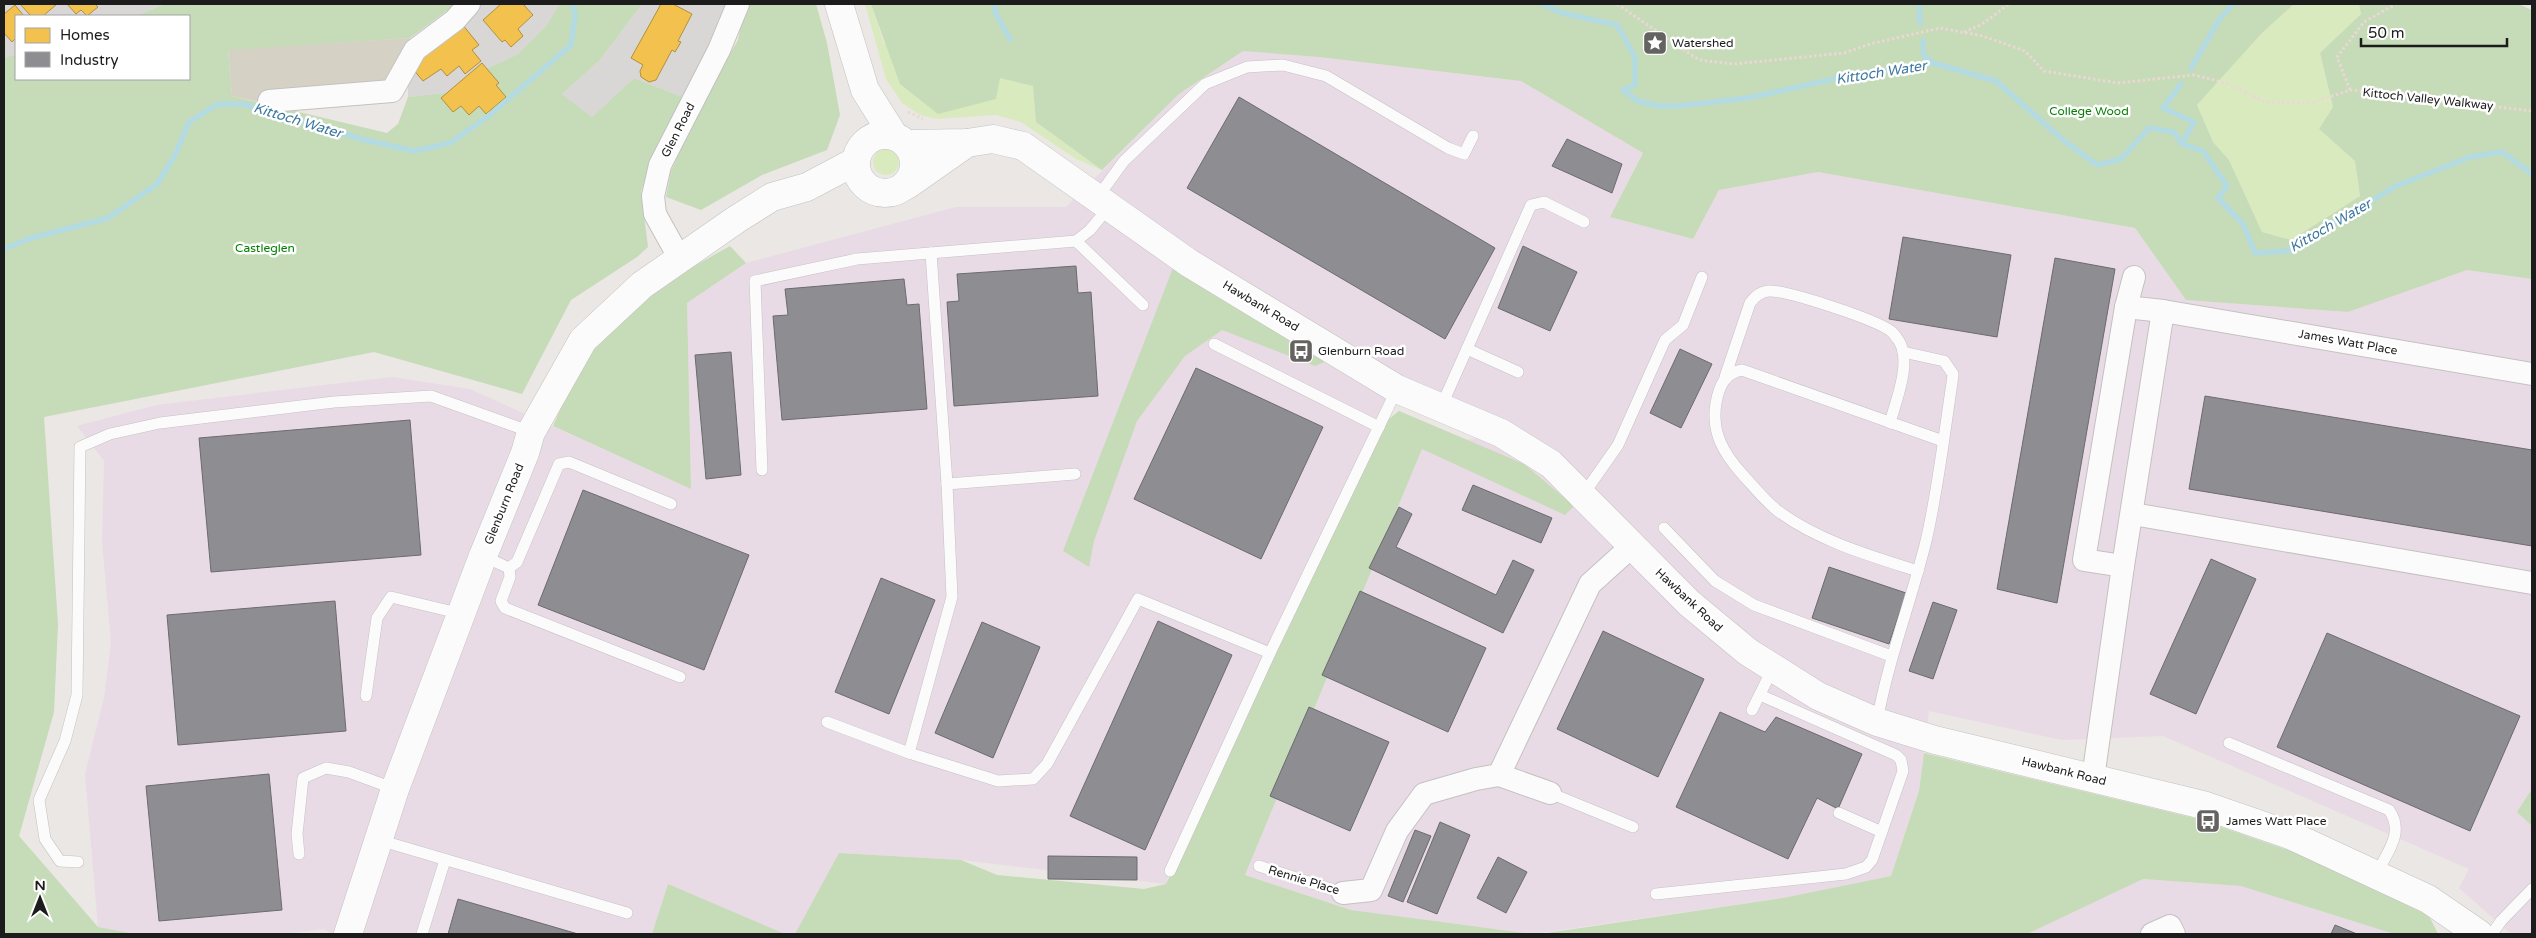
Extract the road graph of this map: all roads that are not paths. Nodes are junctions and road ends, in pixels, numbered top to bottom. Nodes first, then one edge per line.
1 (469, 4) edge
2 (738, 4) edge
3 (839, 4) edge
4 (865, 90) junction
5 (269, 101) dead end
6 (1474, 136) dead end
7 (900, 140) junction
8 (967, 143) junction
9 (859, 153) junction
10 (907, 185) junction
11 (807, 187) junction
12 (871, 190) junction
13 (1103, 202) junction
14 (1584, 222) dead end
15 (1076, 241) junction
16 (931, 253) junction
17 (680, 259) junction
18 (1702, 277) dead end
19 (2134, 277) dead end
20 (1143, 306) dead end
21 (2126, 307) junction
22 (2164, 311) junction
23 (1214, 344) dead end
24 (1466, 349) junction
25 (1903, 352) junction
26 (1518, 372) dead end
27 (2532, 374) edge
28 (1724, 379) junction
29 (1397, 388) junction
30 (1440, 407) junction
31 (1890, 423) junction
32 (1379, 427) junction
33 (531, 432) junction
34 (1944, 441) junction
35 (762, 470) dead end
36 (1075, 474) dead end
37 (947, 484) junction
38 (1583, 495) junction
39 (671, 504) dead end
40 (2133, 514) junction
41 (1664, 528) dead end
42 (1632, 546) junction
43 (483, 556) junction
44 (2123, 566) junction
45 (509, 568) junction
46 (1918, 572) junction
47 (2532, 583) edge
48 (462, 614) junction
49 (1270, 653) junction
50 (1891, 656) junction
51 (1773, 668) junction
52 (680, 677) dead end
53 (1760, 695) junction
54 (366, 696) dead end
55 (1752, 710) dead end
56 (827, 722) dead end
57 (1876, 722) junction
58 (2228, 743) dead end
59 (909, 753) junction
60 (1499, 775) junction
61 (2093, 778) junction
62 (395, 789) junction
63 (1550, 793) joint
64 (1839, 813) dead end
65 (1633, 827) dead end
66 (1882, 832) junction
67 (379, 840) junction
68 (299, 854) dead end
69 (445, 860) junction
70 (78, 862) dead end
71 (1259, 866) dead end
72 (1170, 871) dead end
73 (2376, 875) junction
74 (2532, 889) edge
75 (1342, 893) joint
76 (1656, 894) dead end
77 (627, 913) dead end
78 (2476, 932) edge
79 (348, 934) edge
80 (422, 934) edge
81 (2152, 934) edge
82 (2174, 934) edge

1 - 5 street
2 - 17 street, Glen Road
3 - 4 street
4 - 7 street
4 - 9 street
6 - 13 lane
7 - 8 street, Hawbank Road
7 - 9 street
7 - 10 street
8 - 10 street, Hawbank Road
8 - 13 street, Hawbank Road
9 - 11 street, Glenburn Road
9 - 12 street
10 - 12 street
11 - 12 street, Glenburn Road
11 - 17 street, Glenburn Road
13 - 15 lane
13 - 29 street, Hawbank Road
14 - 24 lane
15 - 16 lane
15 - 20 lane
16 - 35 lane
16 - 37 lane
17 - 33 street, Glenburn Road
18 - 38 lane
19 - 21 street
21 - 22 street, James Watt Place
21 - 44 street
22 - 27 street, James Watt Place
22 - 40 street
23 - 32 lane
24 - 26 lane
24 - 30 lane
25 - 28 lane
25 - 31 lane
25 - 34 lane
28 - 31 lane
28 - 46 lane
29 - 30 street, Hawbank Road
29 - 32 lane
30 - 38 street, Hawbank Road
31 - 34 lane
32 - 49 lane
33 - 43 street, Glenburn Road
33 - 70 lane
34 - 46 lane
36 - 37 lane
37 - 59 lane
38 - 42 street, Hawbank Road
39 - 45 lane
40 - 44 street
40 - 47 street
41 - 50 lane
42 - 51 street, Hawbank Road
42 - 60 street
43 - 45 lane
43 - 48 street, Glenburn Road
44 - 61 street
45 - 52 lane
46 - 50 lane
48 - 54 lane
48 - 62 street, Glenburn Road
49 - 59 lane
49 - 72 lane
50 - 57 lane
51 - 53 lane
51 - 57 street, Hawbank Road
53 - 55 lane
53 - 66 lane
56 - 59 lane
57 - 61 street, Hawbank Road
58 - 73 lane
60 - 63 street, Rennie Place
60 - 75 street, Rennie Place
61 - 73 street, Hawbank Road
62 - 67 street, Glenburn Road
62 - 68 lane
63 - 65 lane, Rennie Place
64 - 66 lane
66 - 76 lane
67 - 69 lane
67 - 79 street, Glenburn Road
69 - 77 lane
69 - 80 lane
71 - 75 lane, Rennie Place
73 - 78 street, Hawbank Road
74 - 78 lane
81 - 82 street

